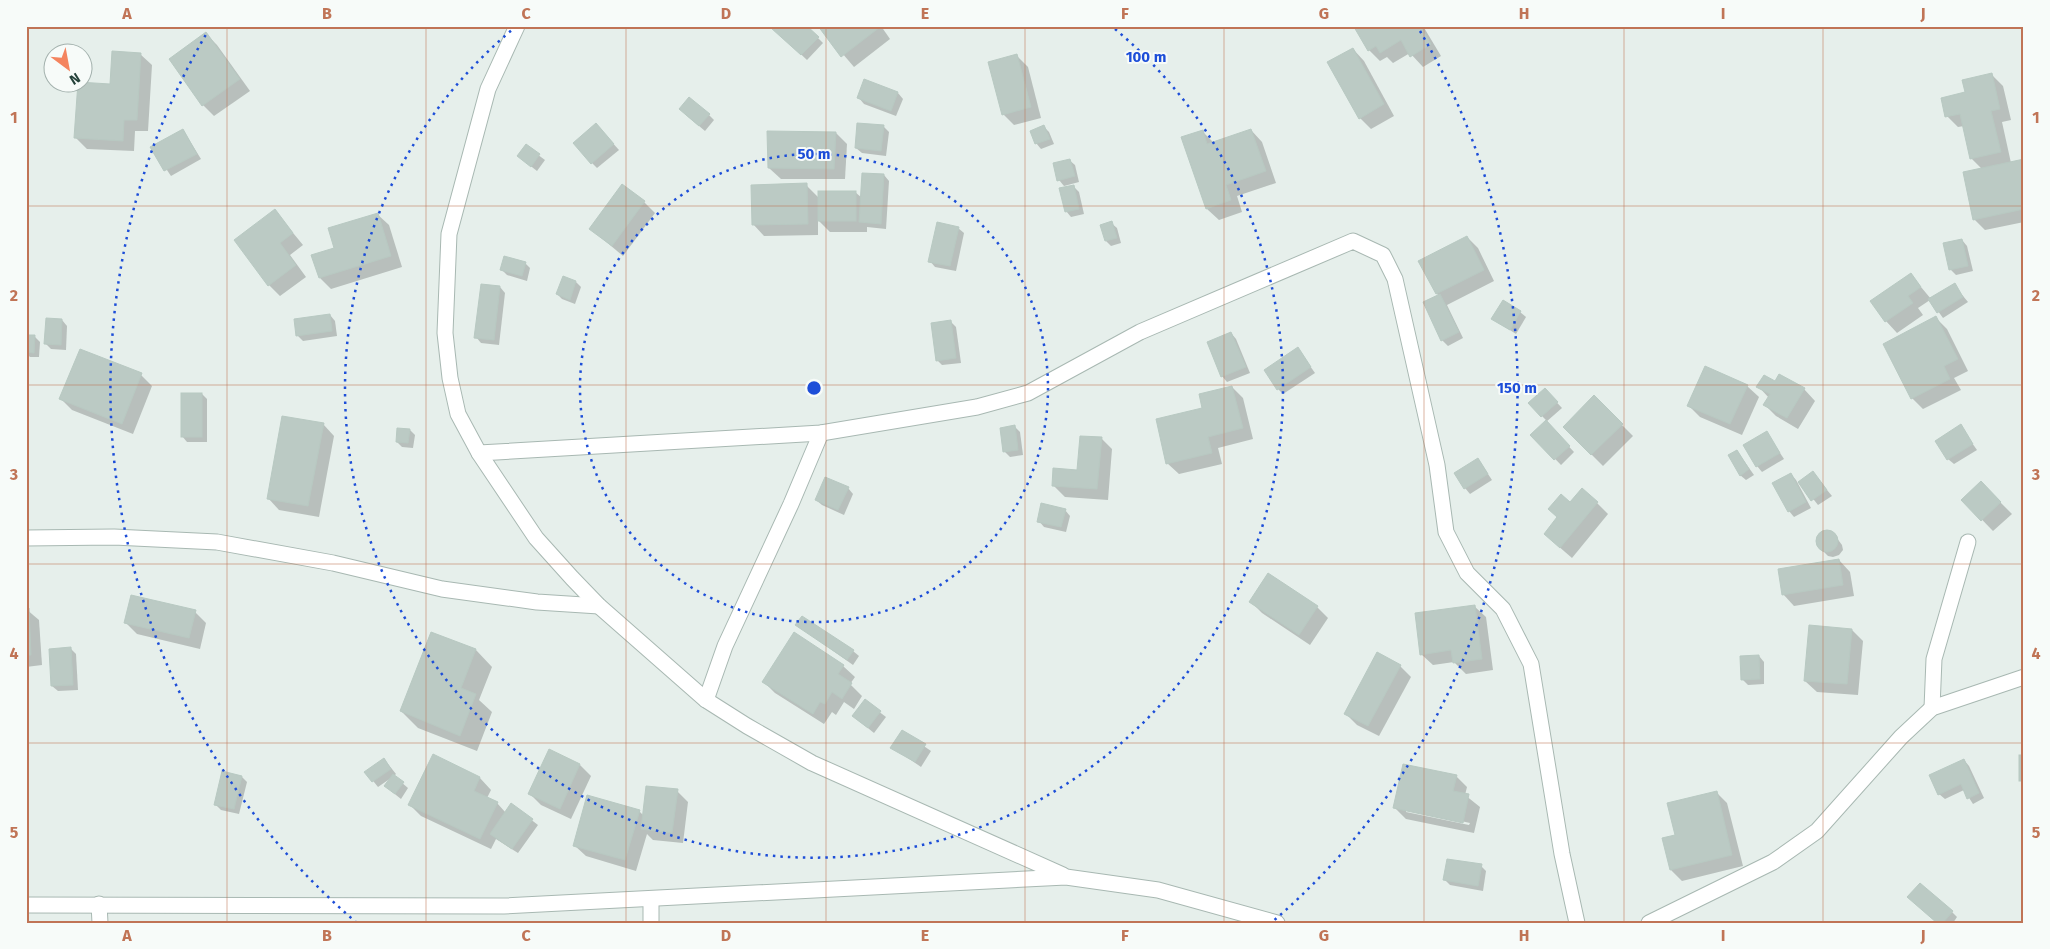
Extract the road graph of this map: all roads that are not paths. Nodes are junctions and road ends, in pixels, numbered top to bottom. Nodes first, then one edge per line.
1 (517, 26) edge
2 (821, 434) junction
3 (479, 453) junction
4 (26, 538) edge
5 (1968, 542) dead end
6 (599, 606) junction
7 (2024, 677) edge
8 (706, 700) junction
9 (1932, 708) junction
10 (1066, 876) junction
11 (651, 899) junction
12 (99, 904) junction
13 (26, 905) edge
14 (100, 923) edge
15 (651, 923) edge
16 (1277, 923) edge
17 (1577, 923) edge
18 (1649, 923) edge

1 - 3 street
2 - 3 street
2 - 8 street
2 - 17 street
3 - 6 street
4 - 6 street
5 - 9 street
6 - 8 street
7 - 9 street
8 - 10 street
9 - 18 street
10 - 11 street
10 - 16 street
11 - 12 street
11 - 15 street
12 - 13 street
12 - 14 street

